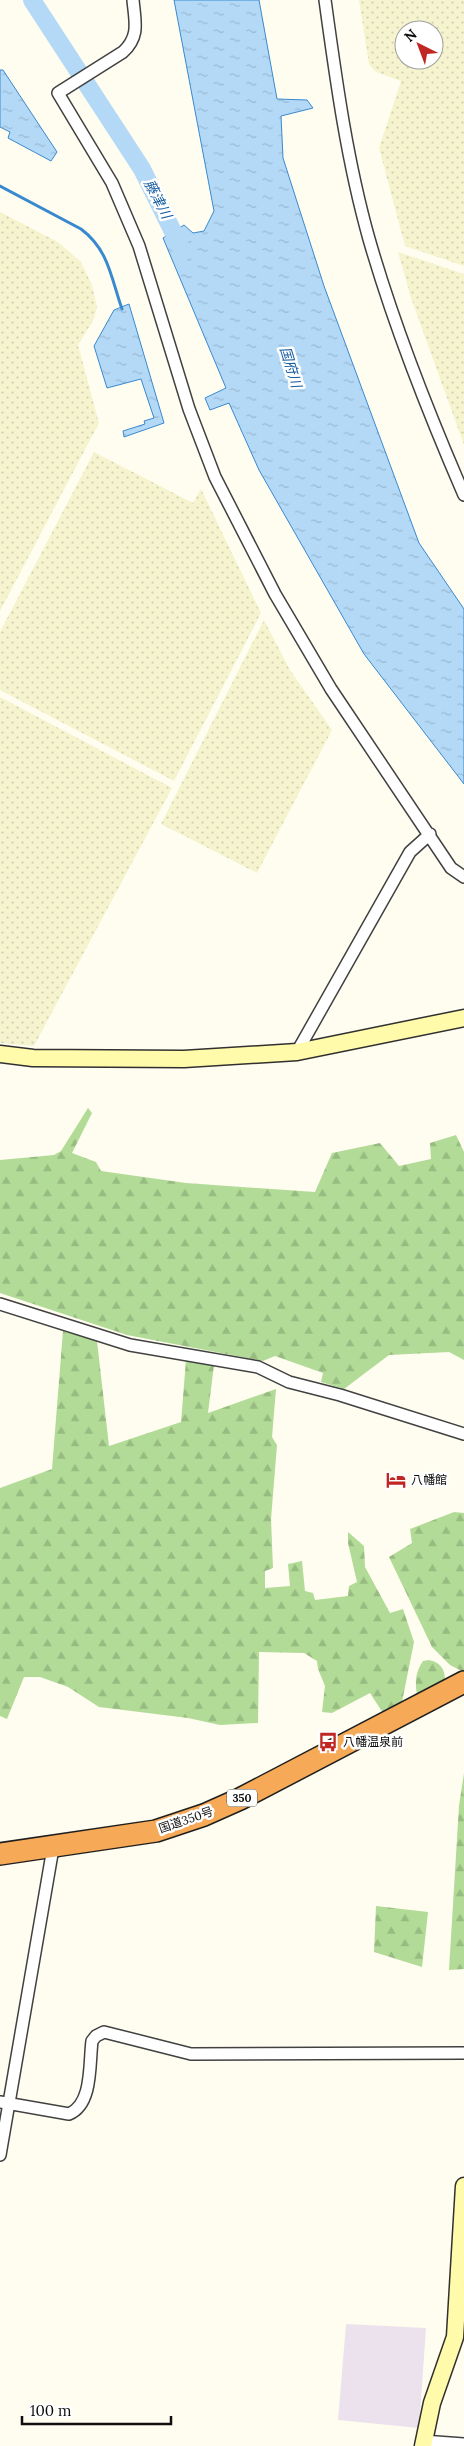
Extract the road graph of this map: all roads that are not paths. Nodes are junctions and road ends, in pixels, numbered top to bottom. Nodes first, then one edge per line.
1 (133, 0) edge
2 (324, 0) edge
3 (464, 495) edge
4 (430, 834) junction
5 (464, 877) edge
6 (464, 1018) edge
7 (297, 1052) junction
8 (0, 1054) edge
9 (0, 1304) edge
10 (464, 1434) edge
11 (464, 1682) edge
12 (53, 1848) junction
13 (0, 1854) edge
14 (464, 2053) edge
15 (5, 2102) edge
16 (0, 2155) edge
17 (464, 2186) edge
18 (423, 2443) edge
19 (464, 2444) edge

1 - 4 street
2 - 3 street
4 - 5 street
4 - 7 street
6 - 7 street
7 - 8 street
9 - 10 street
11 - 12 highway, 国道350号 / 350
12 - 13 highway, 国道350号 / 350
12 - 15 street
14 - 15 street
15 - 16 street
17 - 18 street
18 - 19 street

